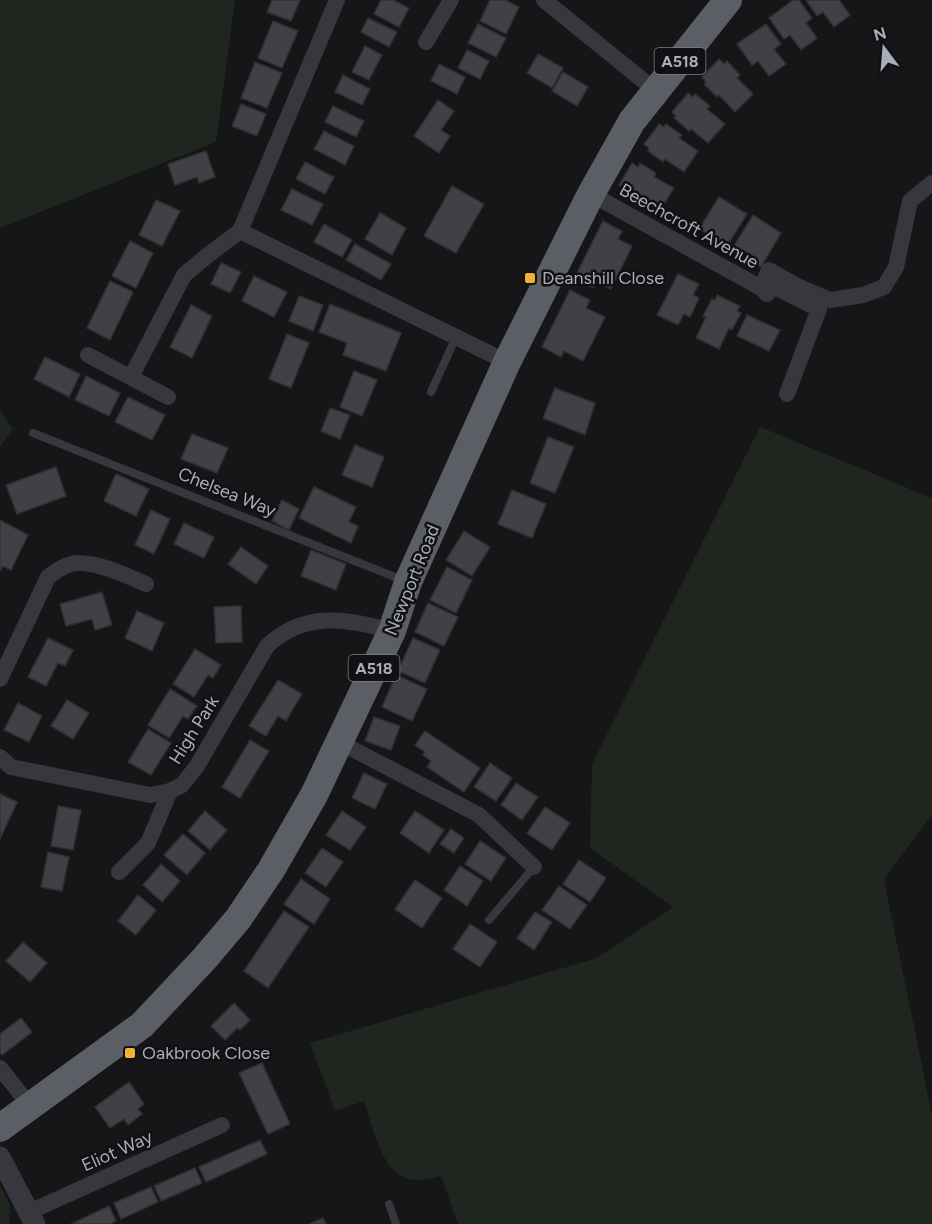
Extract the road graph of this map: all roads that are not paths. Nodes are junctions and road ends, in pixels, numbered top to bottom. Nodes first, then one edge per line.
1 (337, 0) edge
2 (452, 0) edge
3 (544, 0) edge
4 (728, 0) edge
5 (426, 42) dead end
6 (656, 91) junction
7 (932, 183) edge
8 (591, 194) junction
9 (240, 231) junction
10 (764, 291) junction
11 (456, 337) junction
12 (88, 355) dead end
13 (507, 362) junction
14 (131, 377) junction
15 (431, 392) dead end
16 (787, 394) dead end
17 (168, 397) dead end
18 (33, 433) dead end
19 (408, 582) junction
20 (146, 584) dead end
21 (392, 631) junction
22 (0, 679) edge
23 (339, 742) junction
24 (0, 757) edge
25 (170, 791) junction
26 (534, 867) joint
27 (119, 872) dead end
28 (489, 920) dead end
29 (0, 1068) edge
30 (31, 1107) junction
31 (222, 1125) dead end
32 (0, 1128) edge
33 (0, 1157) edge
34 (388, 1204) dead end
35 (32, 1218) edge
36 (396, 1224) edge

1 - 9 street
2 - 5 street
3 - 6 street
4 - 6 highway, Newport Road / A518
6 - 8 highway, Newport Road / A518
7 - 10 street
8 - 10 street, Beechcroft Avenue
8 - 13 highway, Newport Road / A518
9 - 11 street
9 - 14 street
10 - 16 street
11 - 13 street
11 - 15 lane
12 - 14 street
13 - 19 highway, Newport Road / A518
14 - 17 street
18 - 19 lane, Chelsea Way
19 - 21 highway, Newport Road / A518
20 - 22 street
21 - 23 highway, Newport Road / A518
21 - 25 street, High Park
23 - 26 street
23 - 30 highway, Newport Road / A518
24 - 25 street, High Park
25 - 27 street
26 - 28 lane
29 - 30 street
30 - 32 highway, Newport Road / A518
31 - 35 street, Eliot Way
33 - 35 street
34 - 36 lane

